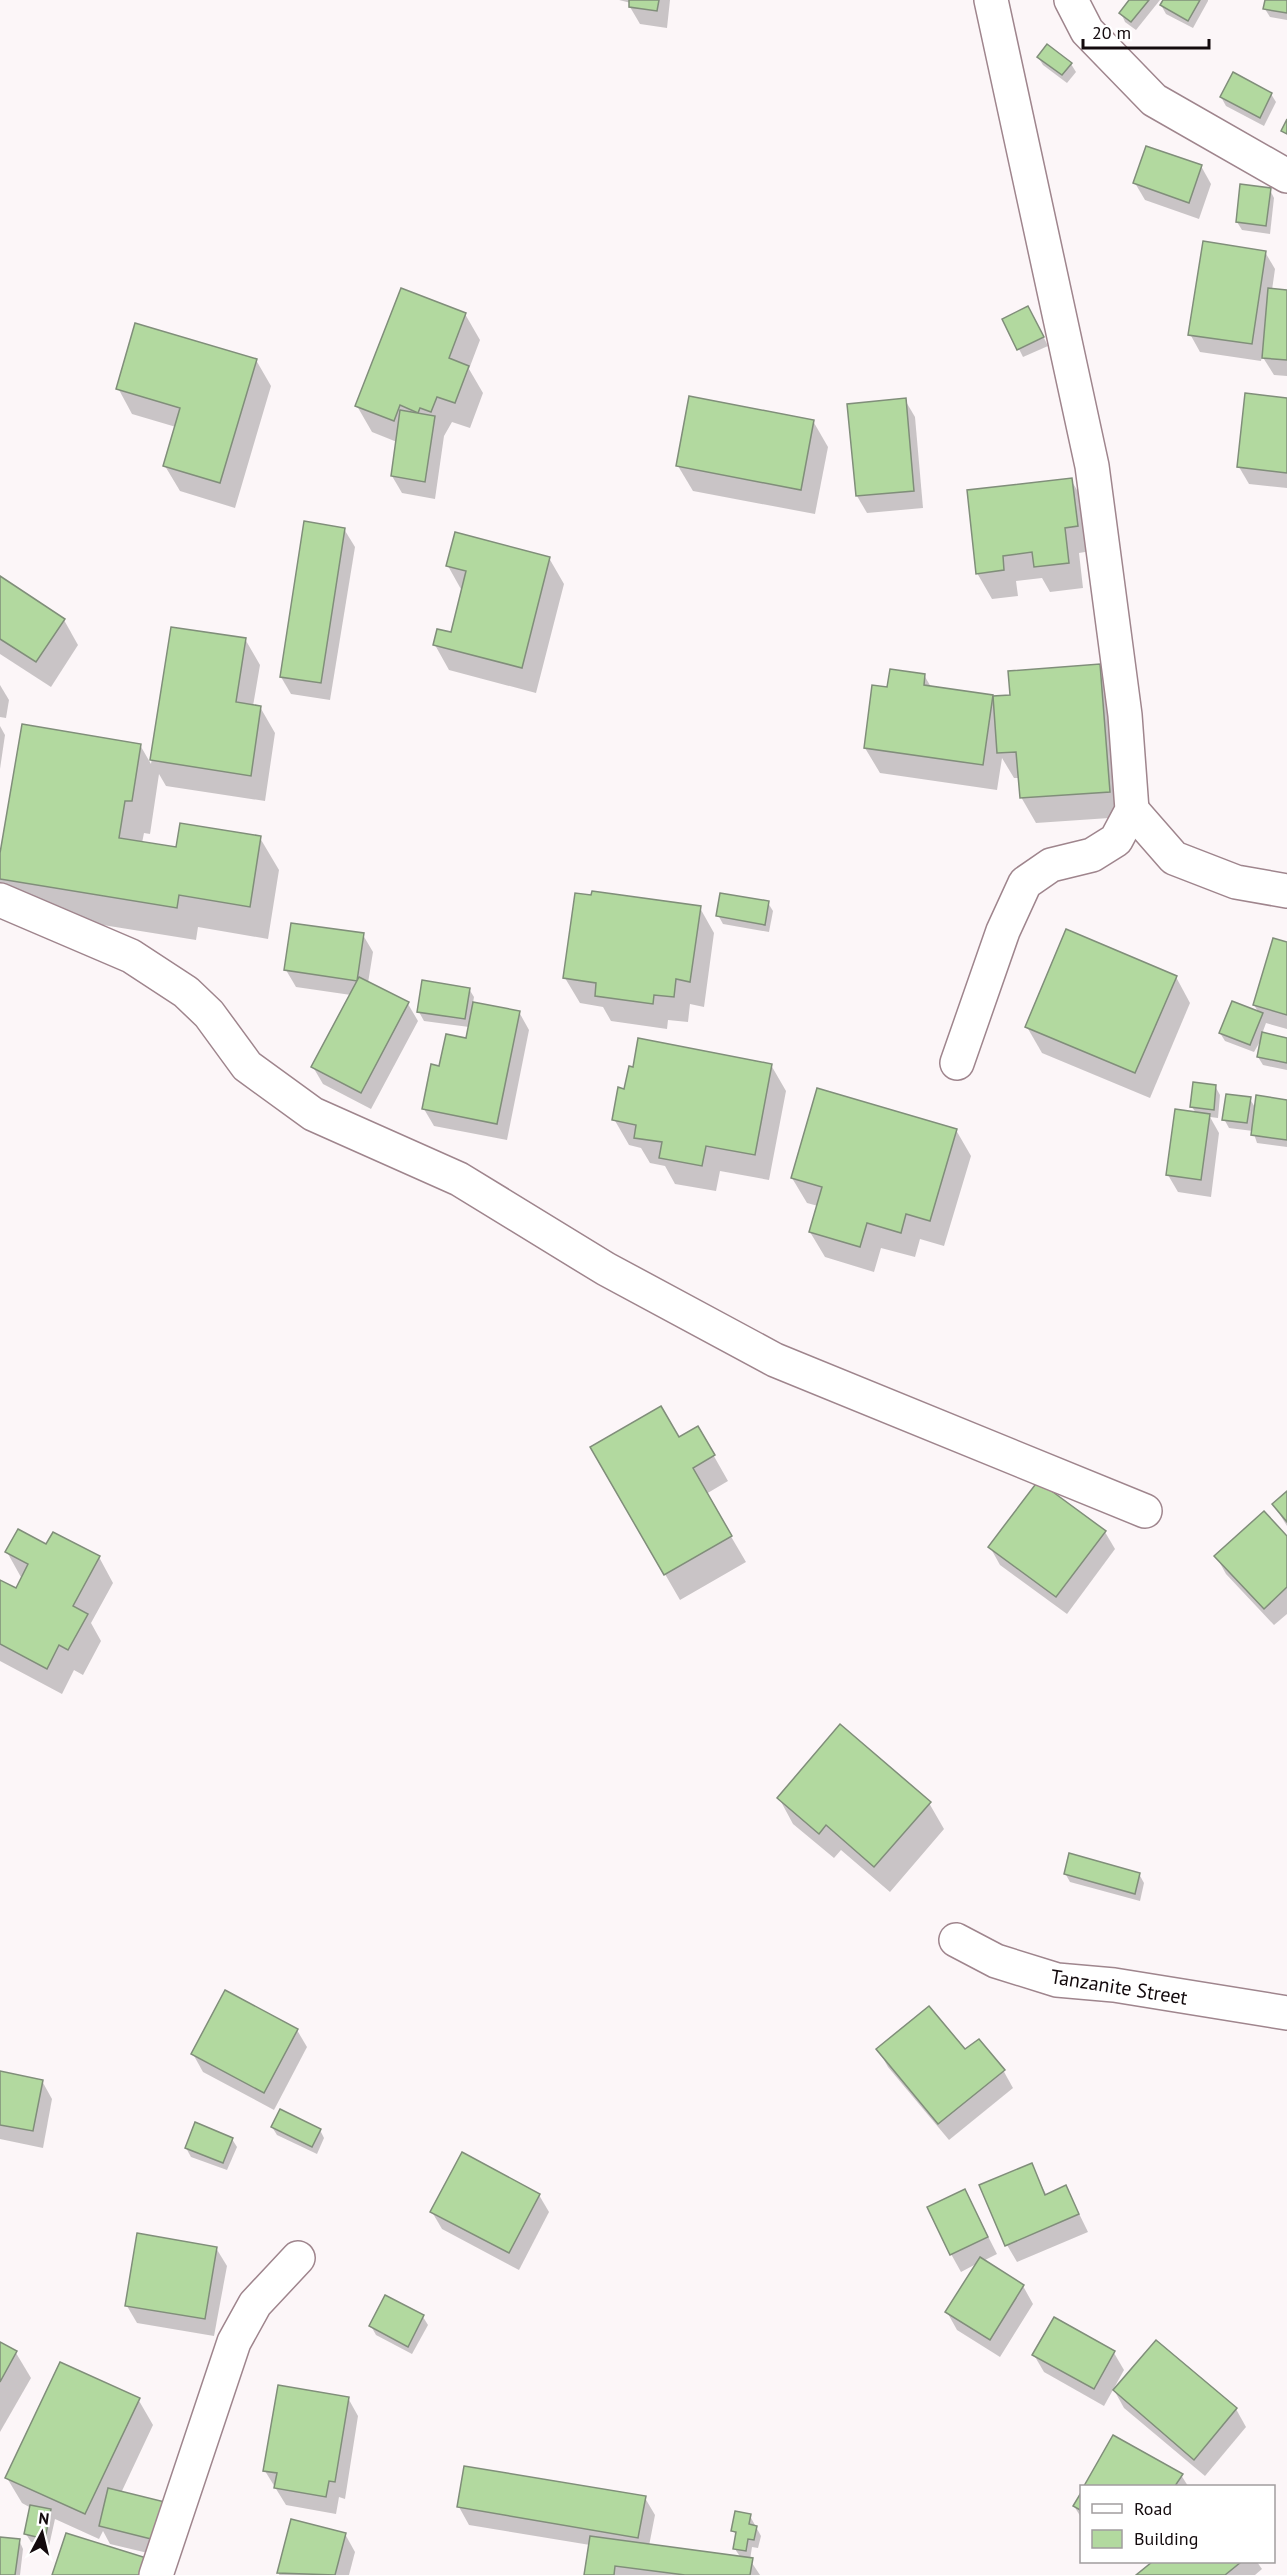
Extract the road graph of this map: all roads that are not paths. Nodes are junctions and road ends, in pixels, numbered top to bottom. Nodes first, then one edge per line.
1 (991, 0) edge
2 (1071, 0) edge
3 (1287, 176) edge
4 (1132, 810) junction
5 (1287, 891) edge
6 (0, 900) edge
7 (957, 1063) dead end
8 (1145, 1511) dead end
9 (956, 1940) dead end
10 (1287, 2013) edge
11 (298, 2258) dead end
12 (156, 2575) edge

1 - 4 street
2 - 3 street
4 - 5 street
4 - 7 street
6 - 8 street
9 - 10 street, Tanzanite Street
11 - 12 street

